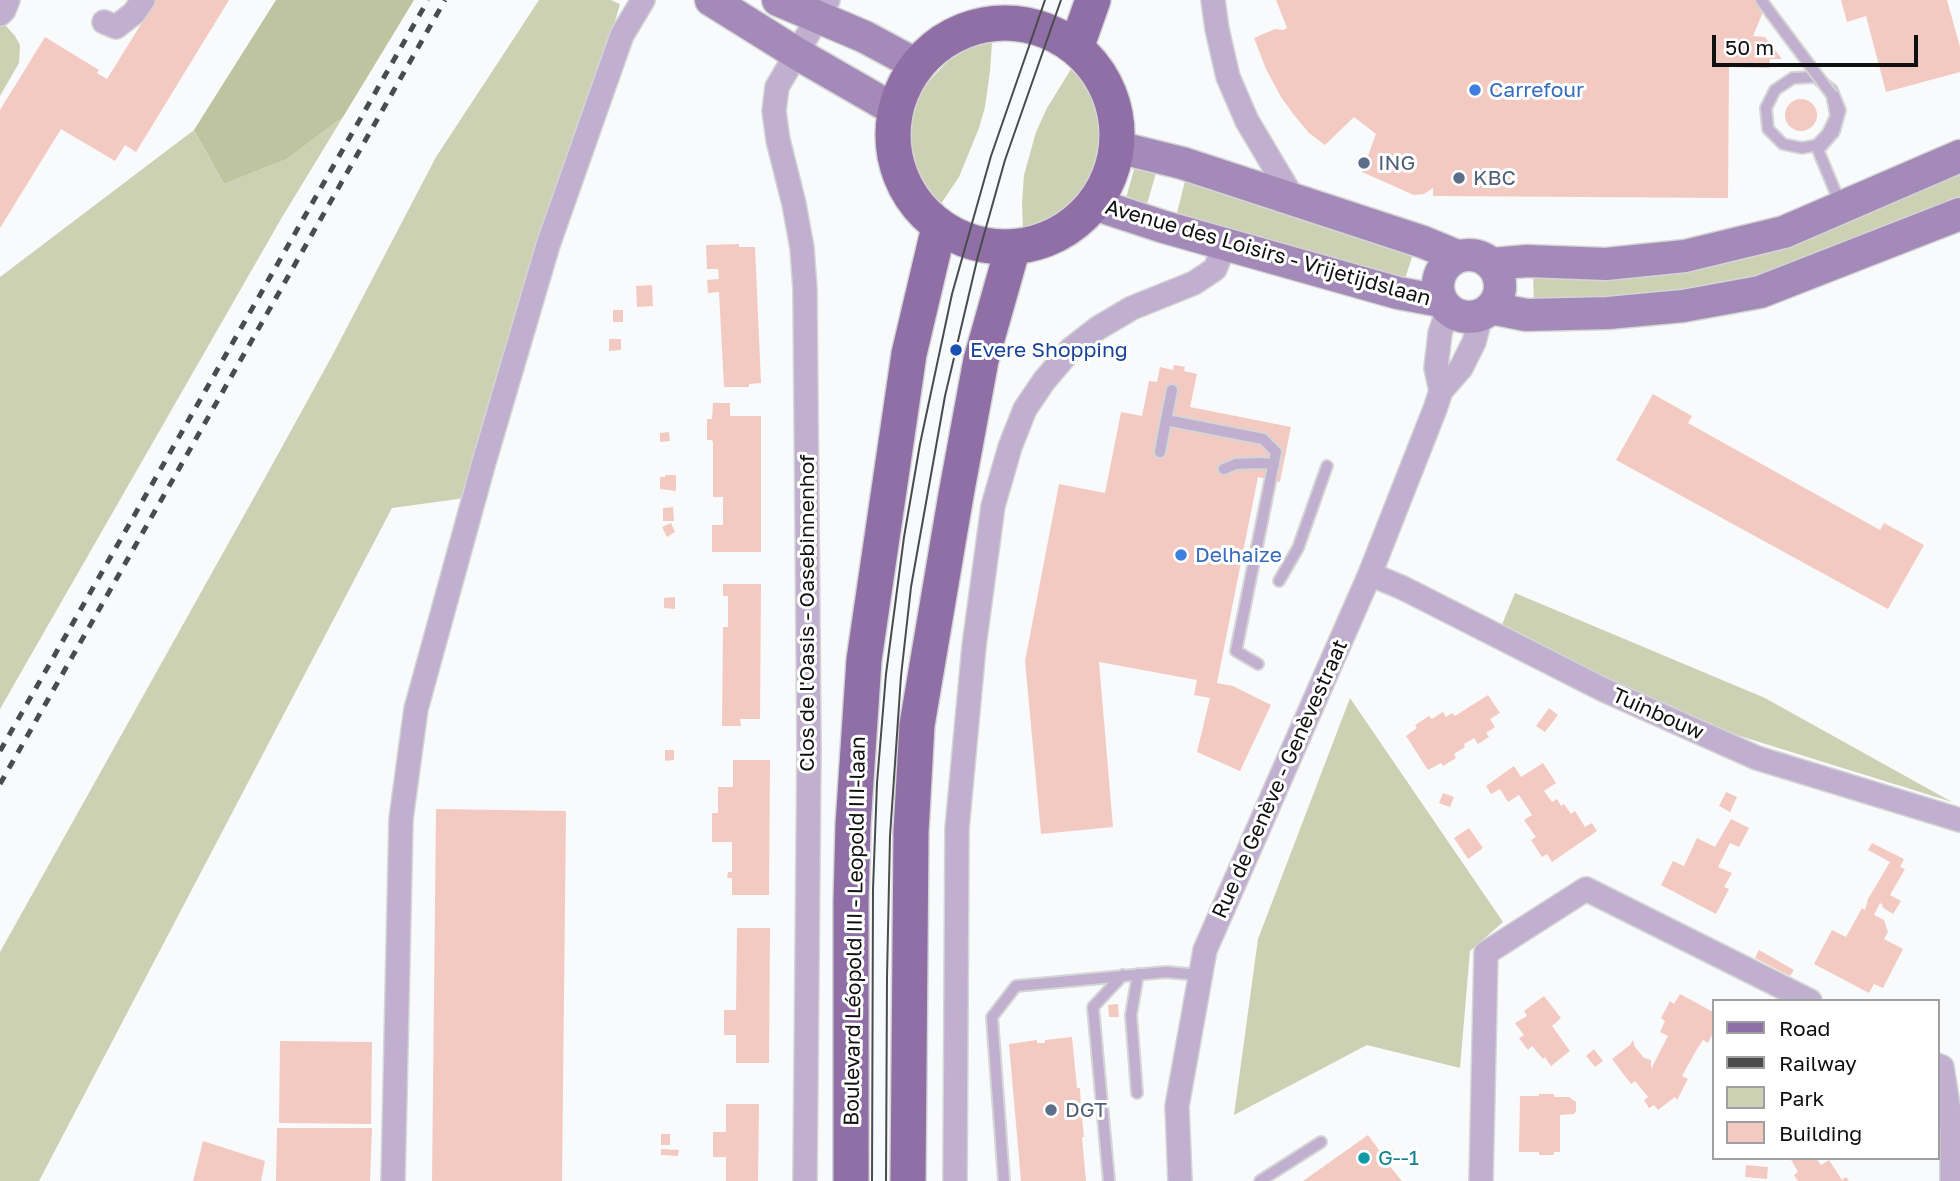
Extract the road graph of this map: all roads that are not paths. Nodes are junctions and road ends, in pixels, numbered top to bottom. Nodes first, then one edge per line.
1 (8, 0) edge
2 (143, 0) edge
3 (643, 0) edge
4 (711, 0) edge
5 (778, 0) edge
6 (1093, 0) edge
7 (1213, 0) edge
8 (1761, 0) edge
9 (824, 9) edge
10 (1012, 11) edge
11 (0, 13) edge
12 (104, 22) dead end
13 (1076, 48) junction
14 (796, 54) junction
15 (916, 65) junction
16 (895, 110) junction
17 (1117, 147) junction
18 (1960, 156) edge
19 (1294, 200) junction
20 (1094, 204) junction
21 (1842, 208) junction
22 (1960, 214) edge
23 (939, 227) junction
24 (1225, 244) junction
25 (1013, 247) junction
26 (1457, 256) junction
27 (1492, 264) junction
28 (1445, 305) junction
29 (1486, 311) junction
30 (1172, 390) dead end
31 (1441, 391) junction
32 (1166, 420) junction
33 (1160, 452) dead end
34 (1273, 464) junction
35 (1327, 466) dead end
36 (1224, 469) dead end
37 (1370, 574) junction
38 (1279, 581) dead end
39 (1258, 664) dead end
40 (1960, 820) edge
41 (1138, 974) junction
42 (1123, 975) junction
43 (1200, 975) junction
44 (1806, 999) edge
45 (1939, 1066) edge
46 (1137, 1093) dead end
47 (1956, 1129) edge
48 (1321, 1142) dead end
49 (393, 1181) edge
50 (805, 1181) edge
51 (850, 1181) edge
52 (908, 1181) edge
53 (955, 1181) edge
54 (1004, 1181) edge
55 (1109, 1181) edge
56 (1180, 1181) edge
57 (1260, 1181) edge
58 (1481, 1181) edge
59 (1952, 1181) edge

1 - 11 street
2 - 12 street
3 - 49 street
4 - 14 street
5 - 9 street
6 - 13 main road
7 - 19 street
8 - 21 lane, bridge
9 - 14 street, Clos de l'Oasis - Oasebinnenhof
9 - 15 street
10 - 13 main road
10 - 15 main road
13 - 17 main road
14 - 16 street
14 - 50 street, Clos de l'Oasis - Oasebinnenhof
15 - 16 main road
16 - 23 main road
17 - 19 street
17 - 20 main road
18 - 21 street
19 - 26 street
20 - 24 street, Avenue des Loisirs - Vrijetijdslaan
20 - 25 main road
21 - 27 street
22 - 29 street
23 - 25 main road
23 - 51 main road, Boulevard Léopold III - Leopold III-laan
24 - 28 street, Avenue des Loisirs - Vrijetijdslaan
24 - 53 street
25 - 52 main road
26 - 27 street
26 - 28 street
27 - 29 street
28 - 29 street
28 - 31 street, Rue de Genève - Genèvestraat
29 - 31 street, Rue de Genève - Genèvestraat
30 - 32 lane
31 - 37 street, Rue de Genève - Genèvestraat
32 - 33 lane
32 - 34 lane
34 - 36 lane
34 - 39 lane
35 - 38 lane
37 - 40 street, Tuinbouw
37 - 43 street, Rue de Genève - Genèvestraat
41 - 42 lane
41 - 43 lane
41 - 46 lane
42 - 54 lane
42 - 55 lane
43 - 56 street, Rue de Genève - Genèvestraat
44 - 58 street
45 - 47 street
47 - 59 street
48 - 57 lane

